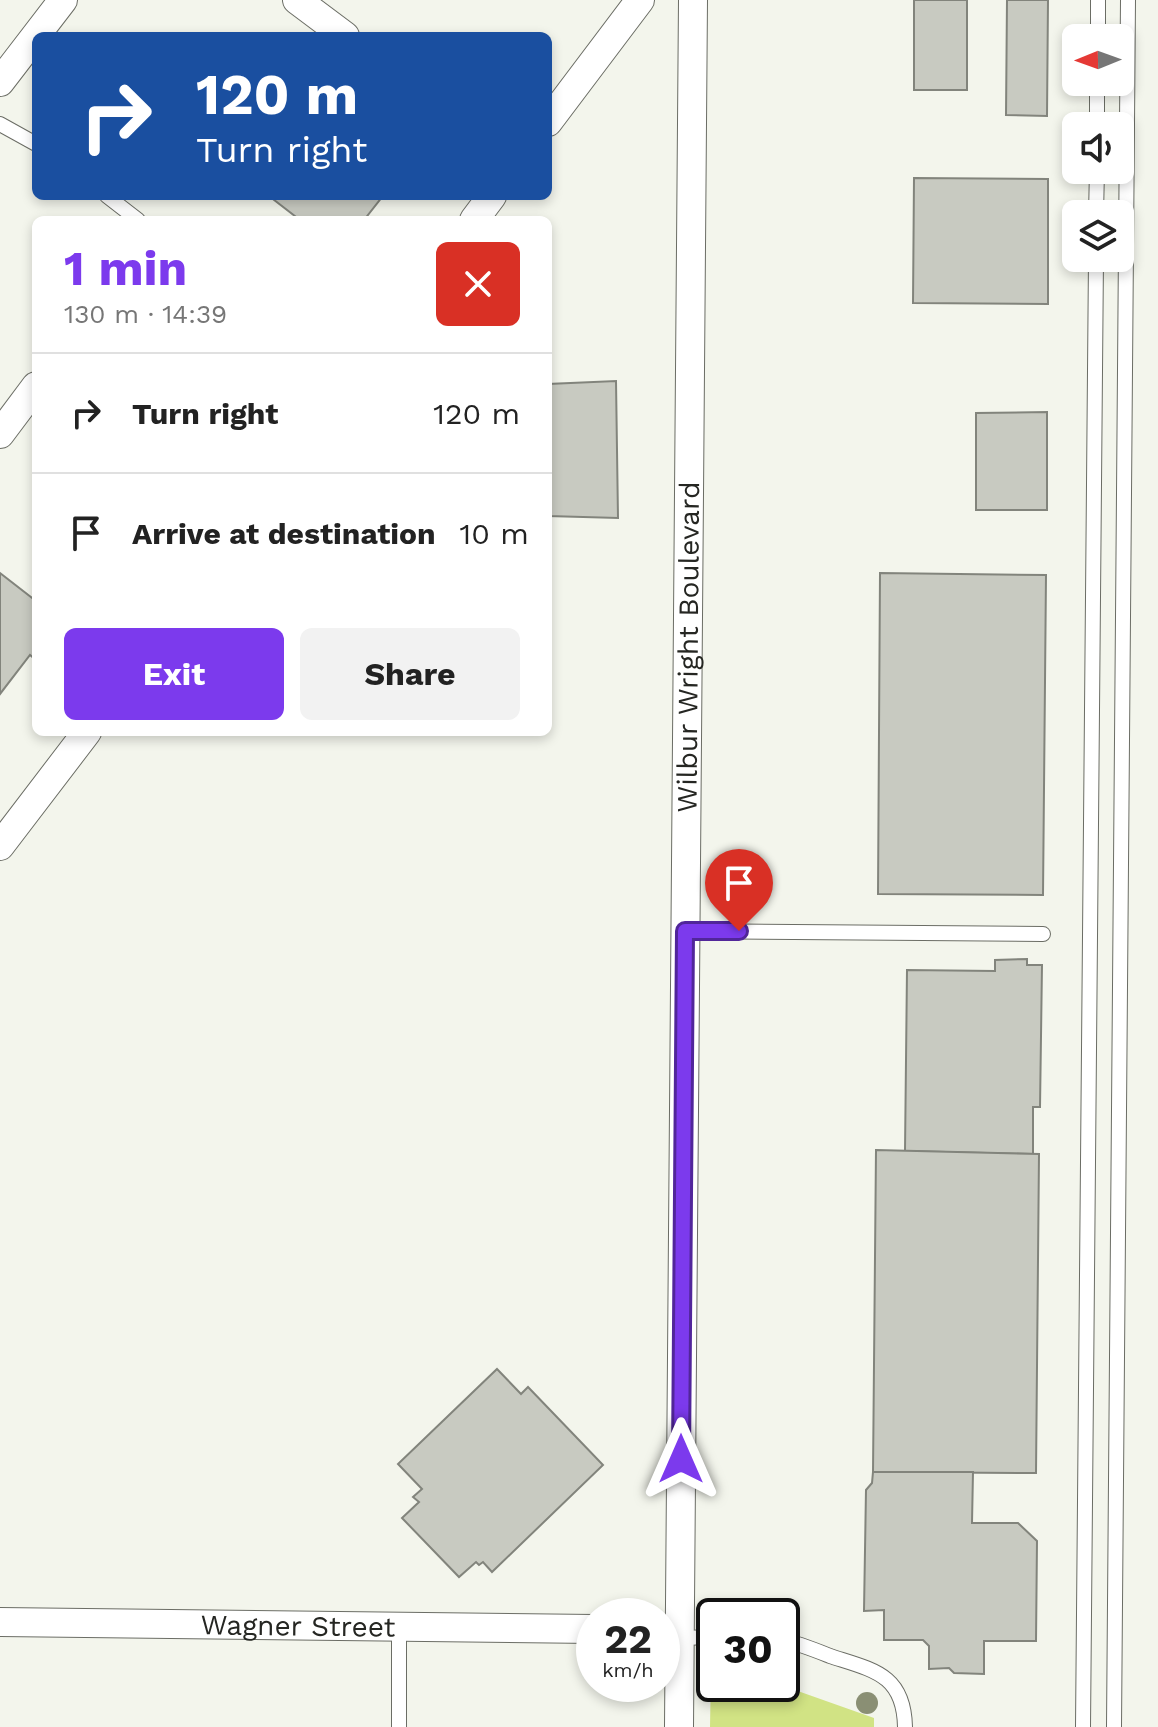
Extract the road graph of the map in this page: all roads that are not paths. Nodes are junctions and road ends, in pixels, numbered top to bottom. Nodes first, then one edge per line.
1 (63, 0) edge
2 (297, 0) edge
3 (640, 0) edge
4 (693, 0) edge
5 (1098, 0) edge
6 (1128, 0) edge
7 (1098, 24) edge
8 (38, 32) edge
9 (340, 32) edge
10 (32, 40) edge
11 (0, 82) edge
12 (552, 117) edge
13 (0, 124) edge
14 (32, 142) edge
15 (112, 200) edge
16 (133, 216) edge
17 (1096, 272) edge
18 (32, 391) edge
19 (0, 434) edge
20 (84, 736) edge
21 (0, 846) edge
22 (685, 931) junction
23 (1043, 934) dead end
24 (672, 1598) edge
25 (0, 1622) edge
26 (399, 1627) junction
27 (576, 1629) edge
28 (800, 1645) edge
29 (677, 1702) edge
30 (399, 1727) edge
31 (679, 1727) edge
32 (905, 1727) edge
33 (1083, 1727) edge
34 (1114, 1727) edge

1 - 8 street
2 - 9 street
3 - 12 street
4 - 22 street, Wilbur Wright Boulevard
5 - 7 lane
6 - 34 lane
10 - 11 street
13 - 14 lane
15 - 16 lane
17 - 33 lane
18 - 19 street
20 - 21 street
22 - 23 lane
22 - 24 street, Wilbur Wright Boulevard
25 - 26 street, Wagner Street
26 - 27 street, Wagner Street
26 - 30 lane
28 - 32 lane
29 - 31 street, Wilbur Wright Boulevard

